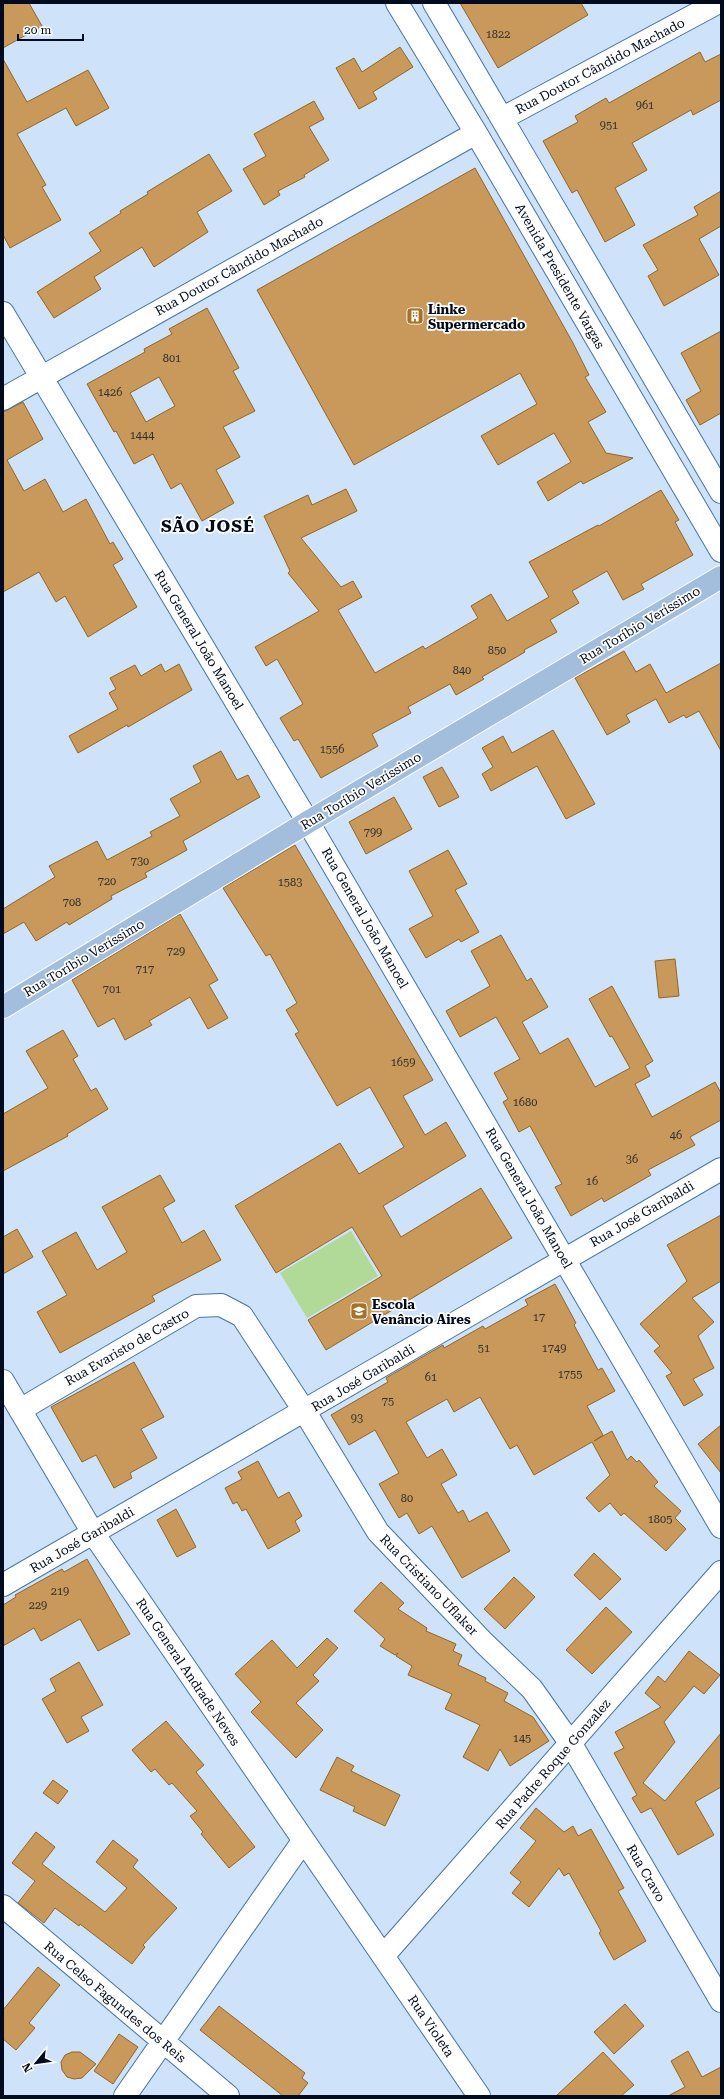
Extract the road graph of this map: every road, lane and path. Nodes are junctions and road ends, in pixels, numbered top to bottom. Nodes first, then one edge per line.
1 (397, 3) edge
2 (434, 3) edge
3 (717, 3) edge
4 (503, 118) junction
5 (476, 133) junction
6 (3, 313) edge
7 (41, 377) junction
8 (3, 399) edge
9 (721, 492) edge
10 (721, 551) edge
11 (721, 577) edge
12 (308, 822) junction
13 (3, 1007) edge
14 (721, 1169) edge
15 (564, 1259) junction
16 (3, 1381) edge
17 (20, 1410) junction
18 (305, 1412) junction
19 (721, 1527) edge
20 (93, 1533) junction
21 (721, 1572) edge
22 (3, 1586) edge
23 (571, 1744) junction
24 (304, 1841) junction
25 (3, 1906) edge
26 (384, 1956) junction
27 (721, 2001) edge
28 (162, 2043) junction
29 (125, 2096) edge
30 (228, 2096) edge
31 (478, 2096) edge

1 - 5 street, Avenida Presidente Vargas
2 - 4 street
3 - 4 street, Rua Doutor Cândido Machado
4 - 5 street, Rua Doutor Cândido Machado
4 - 9 street
5 - 7 street, Rua Doutor Cândido Machado
5 - 10 street, Avenida Presidente Vargas
6 - 7 street, Rua General João Manoel
7 - 8 street, Rua Doutor Cândido Machado
7 - 12 street, Rua General João Manoel
11 - 12 main road, Rua Toríbio Veríssimo
12 - 13 main road, Rua Toríbio Veríssimo
12 - 15 street, Rua General João Manoel
14 - 15 street, Rua José Garibaldi
15 - 18 street, Rua José Garibaldi
15 - 19 street, Rua General João Manoel
16 - 17 street, Rua General Andrade Neves
17 - 18 street, Rua Evaristo de Castro
17 - 20 street, Rua General Andrade Neves
18 - 20 street, Rua José Garibaldi
18 - 23 street, Rua Cristiano Uflaker
20 - 22 street, Rua José Garibaldi
20 - 24 street, Rua General Andrade Neves
21 - 23 street, Rua Padre Roque Gonzalez
23 - 26 street, Rua Padre Roque Gonzalez
23 - 27 street, Rua Cravo
24 - 26 street, Rua General Andrade Neves
24 - 28 street
25 - 28 street, Rua Celso Fagundes dos Reis
26 - 31 street, Rua Violeta
28 - 29 street
28 - 30 street, Rua Celso Fagundes dos Reis

